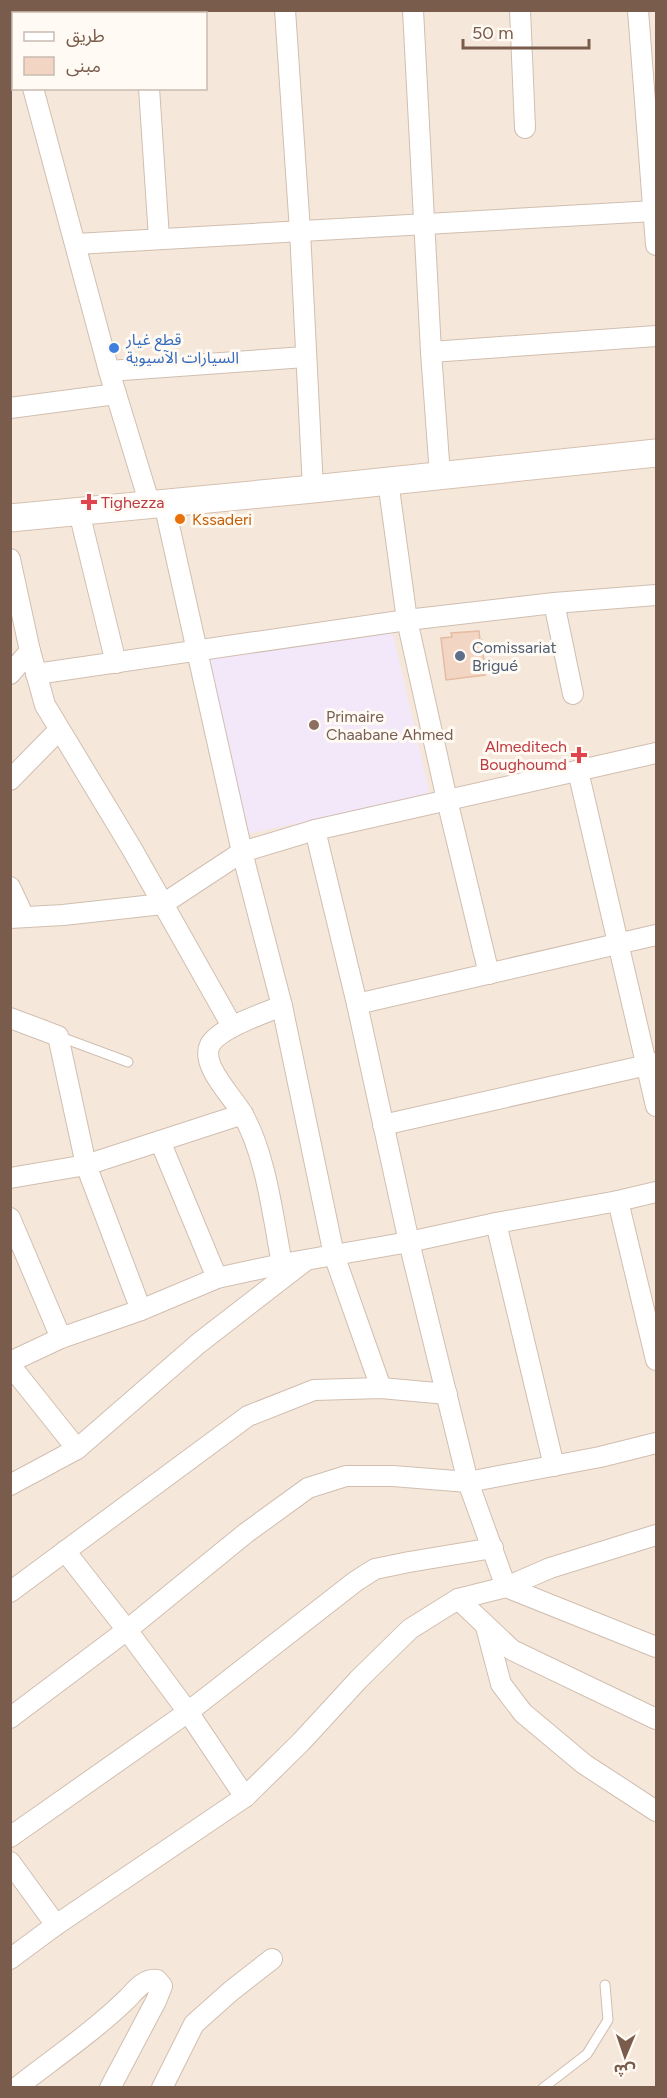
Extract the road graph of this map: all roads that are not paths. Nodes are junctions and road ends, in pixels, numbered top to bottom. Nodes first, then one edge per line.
1 (285, 10) edge
2 (412, 10) edge
3 (520, 10) edge
4 (638, 10) edge
5 (650, 84) edge
6 (34, 90) edge
7 (149, 90) edge
8 (525, 128) dead end
9 (654, 179) edge
10 (654, 211) junction
11 (425, 225) junction
12 (300, 231) junction
13 (159, 238) junction
14 (76, 244) junction
15 (657, 245) edge
16 (657, 336) edge
17 (431, 352) junction
18 (305, 357) junction
19 (109, 371) junction
20 (116, 394) junction
21 (10, 408) edge
22 (657, 453) edge
23 (440, 475) junction
24 (388, 480) junction
25 (313, 489) junction
26 (157, 504) junction
27 (79, 512) junction
28 (10, 518) edge
29 (10, 560) edge
30 (657, 595) edge
31 (554, 603) junction
32 (407, 620) junction
33 (196, 650) junction
34 (30, 651) junction
35 (116, 663) junction
36 (10, 674) edge
37 (36, 674) junction
38 (573, 694) dead end
39 (59, 730) junction
40 (657, 753) edge
41 (578, 771) junction
42 (10, 780) edge
43 (447, 800) junction
44 (315, 830) junction
45 (242, 852) junction
46 (10, 887) edge
47 (164, 904) junction
48 (17, 918) edge
49 (657, 935) edge
50 (618, 944) junction
51 (489, 974) junction
52 (357, 1004) junction
53 (282, 1006) junction
54 (10, 1018) edge
55 (232, 1026) junction
56 (58, 1036) junction
57 (128, 1062) dead end
58 (652, 1064) edge
59 (657, 1106) edge
60 (243, 1114) junction
61 (383, 1125) junction
62 (160, 1141) junction
63 (86, 1165) junction
64 (10, 1178) edge
65 (657, 1192) edge
66 (618, 1201) junction
67 (10, 1218) edge
68 (496, 1223) junction
69 (409, 1242) junction
70 (333, 1255) junction
71 (307, 1260) junction
72 (282, 1263) junction
73 (217, 1278) junction
74 (141, 1310) junction
75 (61, 1338) junction
76 (657, 1359) edge
77 (10, 1364) edge
78 (381, 1388) junction
79 (447, 1394) junction
80 (657, 1443) edge
81 (77, 1449) junction
82 (554, 1466) junction
83 (468, 1482) junction
84 (10, 1485) edge
85 (657, 1535) edge
86 (493, 1548) junction
87 (65, 1551) junction
88 (506, 1587) junction
89 (10, 1592) edge
90 (458, 1599) junction
91 (486, 1627) junction
92 (127, 1630) junction
93 (657, 1647) edge
94 (188, 1712) junction
95 (10, 1718) edge
96 (657, 1719) edge
97 (245, 1797) junction
98 (657, 1811) edge
99 (10, 1837) edge
100 (10, 1862) edge
101 (56, 1925) junction
102 (10, 1959) edge
103 (272, 1959) dead end
104 (604, 1984) dead end
105 (16, 2088) edge
106 (110, 2088) edge
107 (162, 2088) edge
108 (543, 2088) edge

1 - 12 street
2 - 11 street
3 - 8 street
4 - 5 street
5 - 9 street
6 - 14 street
7 - 13 street
9 - 10 street
10 - 11 street
10 - 15 street
11 - 12 street
11 - 17 street
12 - 13 street
12 - 18 street
13 - 14 street
14 - 19 street
16 - 17 street
17 - 23 street
18 - 19 street
18 - 25 street
19 - 20 street
20 - 21 street
20 - 26 street
22 - 23 street
23 - 24 street
24 - 25 street
24 - 32 street
25 - 26 street
26 - 27 street
26 - 33 street
27 - 28 street
27 - 35 street
29 - 34 street
30 - 31 street
31 - 32 street
31 - 38 street
32 - 33 street
32 - 43 street
33 - 35 street
33 - 45 street
34 - 36 street
34 - 37 street
35 - 37 street
37 - 39 street
39 - 42 street
39 - 47 street
40 - 41 street
41 - 43 street
41 - 50 street
43 - 44 street
43 - 51 street
44 - 45 street
44 - 52 street
45 - 47 street
45 - 53 street
46 - 48 street
47 - 48 street
47 - 55 street
49 - 50 street
50 - 51 street
50 - 58 street
51 - 52 street
52 - 61 street
53 - 55 street
53 - 70 street
54 - 56 street
55 - 60 street
56 - 57 lane
56 - 63 street
58 - 59 street
58 - 61 street
60 - 62 street
60 - 72 street
61 - 69 street
62 - 63 street
62 - 73 street
63 - 64 street
63 - 74 street
65 - 66 street
66 - 68 street
66 - 76 street
67 - 75 street
68 - 69 street
68 - 82 street
69 - 70 street
69 - 79 street
70 - 71 street
70 - 78 street
71 - 72 street
71 - 81 street
72 - 73 street
73 - 74 street
74 - 75 street
75 - 77 street
77 - 81 street
78 - 79 street
78 - 87 street
79 - 83 street
80 - 82 street
81 - 84 street
82 - 83 street
83 - 86 street
83 - 92 street
85 - 88 street
86 - 88 street
86 - 94 street
87 - 89 street
87 - 92 street
88 - 90 street
88 - 93 street
90 - 91 street
90 - 97 street
91 - 96 street
91 - 98 street
92 - 94 street
92 - 95 street
94 - 97 street
94 - 99 street
97 - 101 street
100 - 101 street
101 - 102 street
103 - 107 street
104 - 108 lane
105 - 106 street

